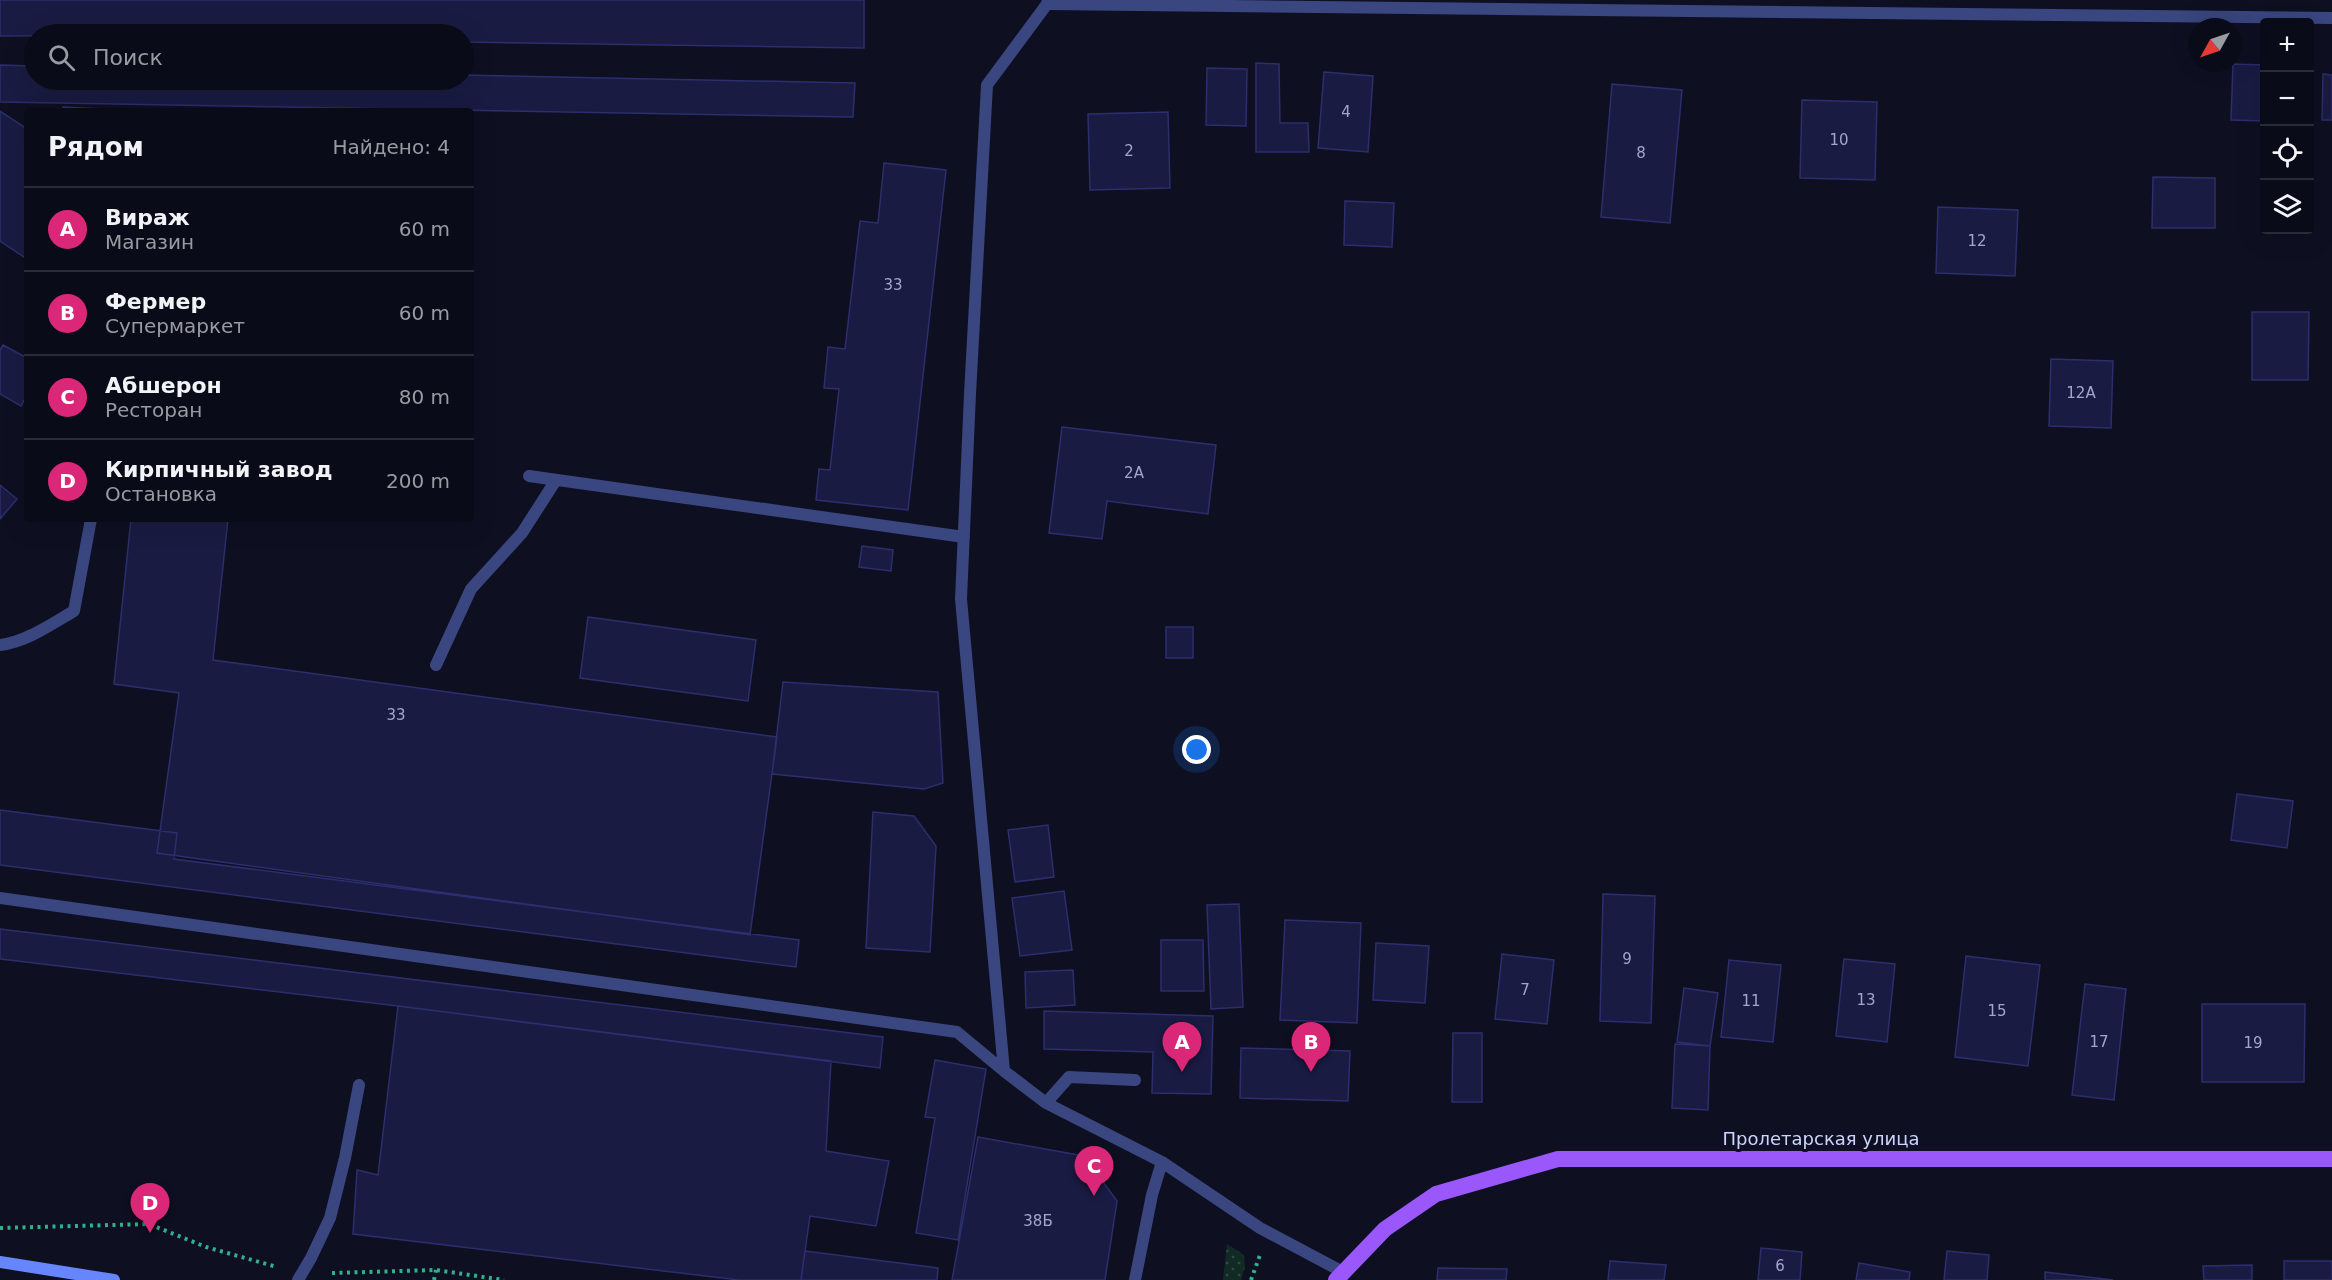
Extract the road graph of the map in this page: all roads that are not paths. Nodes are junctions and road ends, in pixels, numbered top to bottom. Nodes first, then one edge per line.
1 (1047, 2) edge
2 (2332, 18) edge
3 (530, 476) dead end
4 (556, 480) junction
5 (90, 522) edge
6 (964, 537) junction
7 (0, 645) edge
8 (436, 665) dead end
9 (0, 898) edge
10 (1004, 1071) junction
11 (1135, 1080) dead end
12 (358, 1085) dead end
13 (1046, 1103) junction
14 (2332, 1159) edge
15 (1162, 1162) junction
16 (0, 1262) edge
17 (299, 1277) edge
18 (1340, 1277) edge
19 (114, 1280) edge
20 (1135, 1280) edge

1 - 2 street
1 - 6 street
3 - 4 street
4 - 6 street
4 - 8 street
5 - 7 street
6 - 10 street
9 - 10 street
10 - 13 street
11 - 13 street
12 - 17 street
13 - 15 street
14 - 18 main road, Пролетарская улица
15 - 18 street
15 - 20 street
16 - 19 main road

